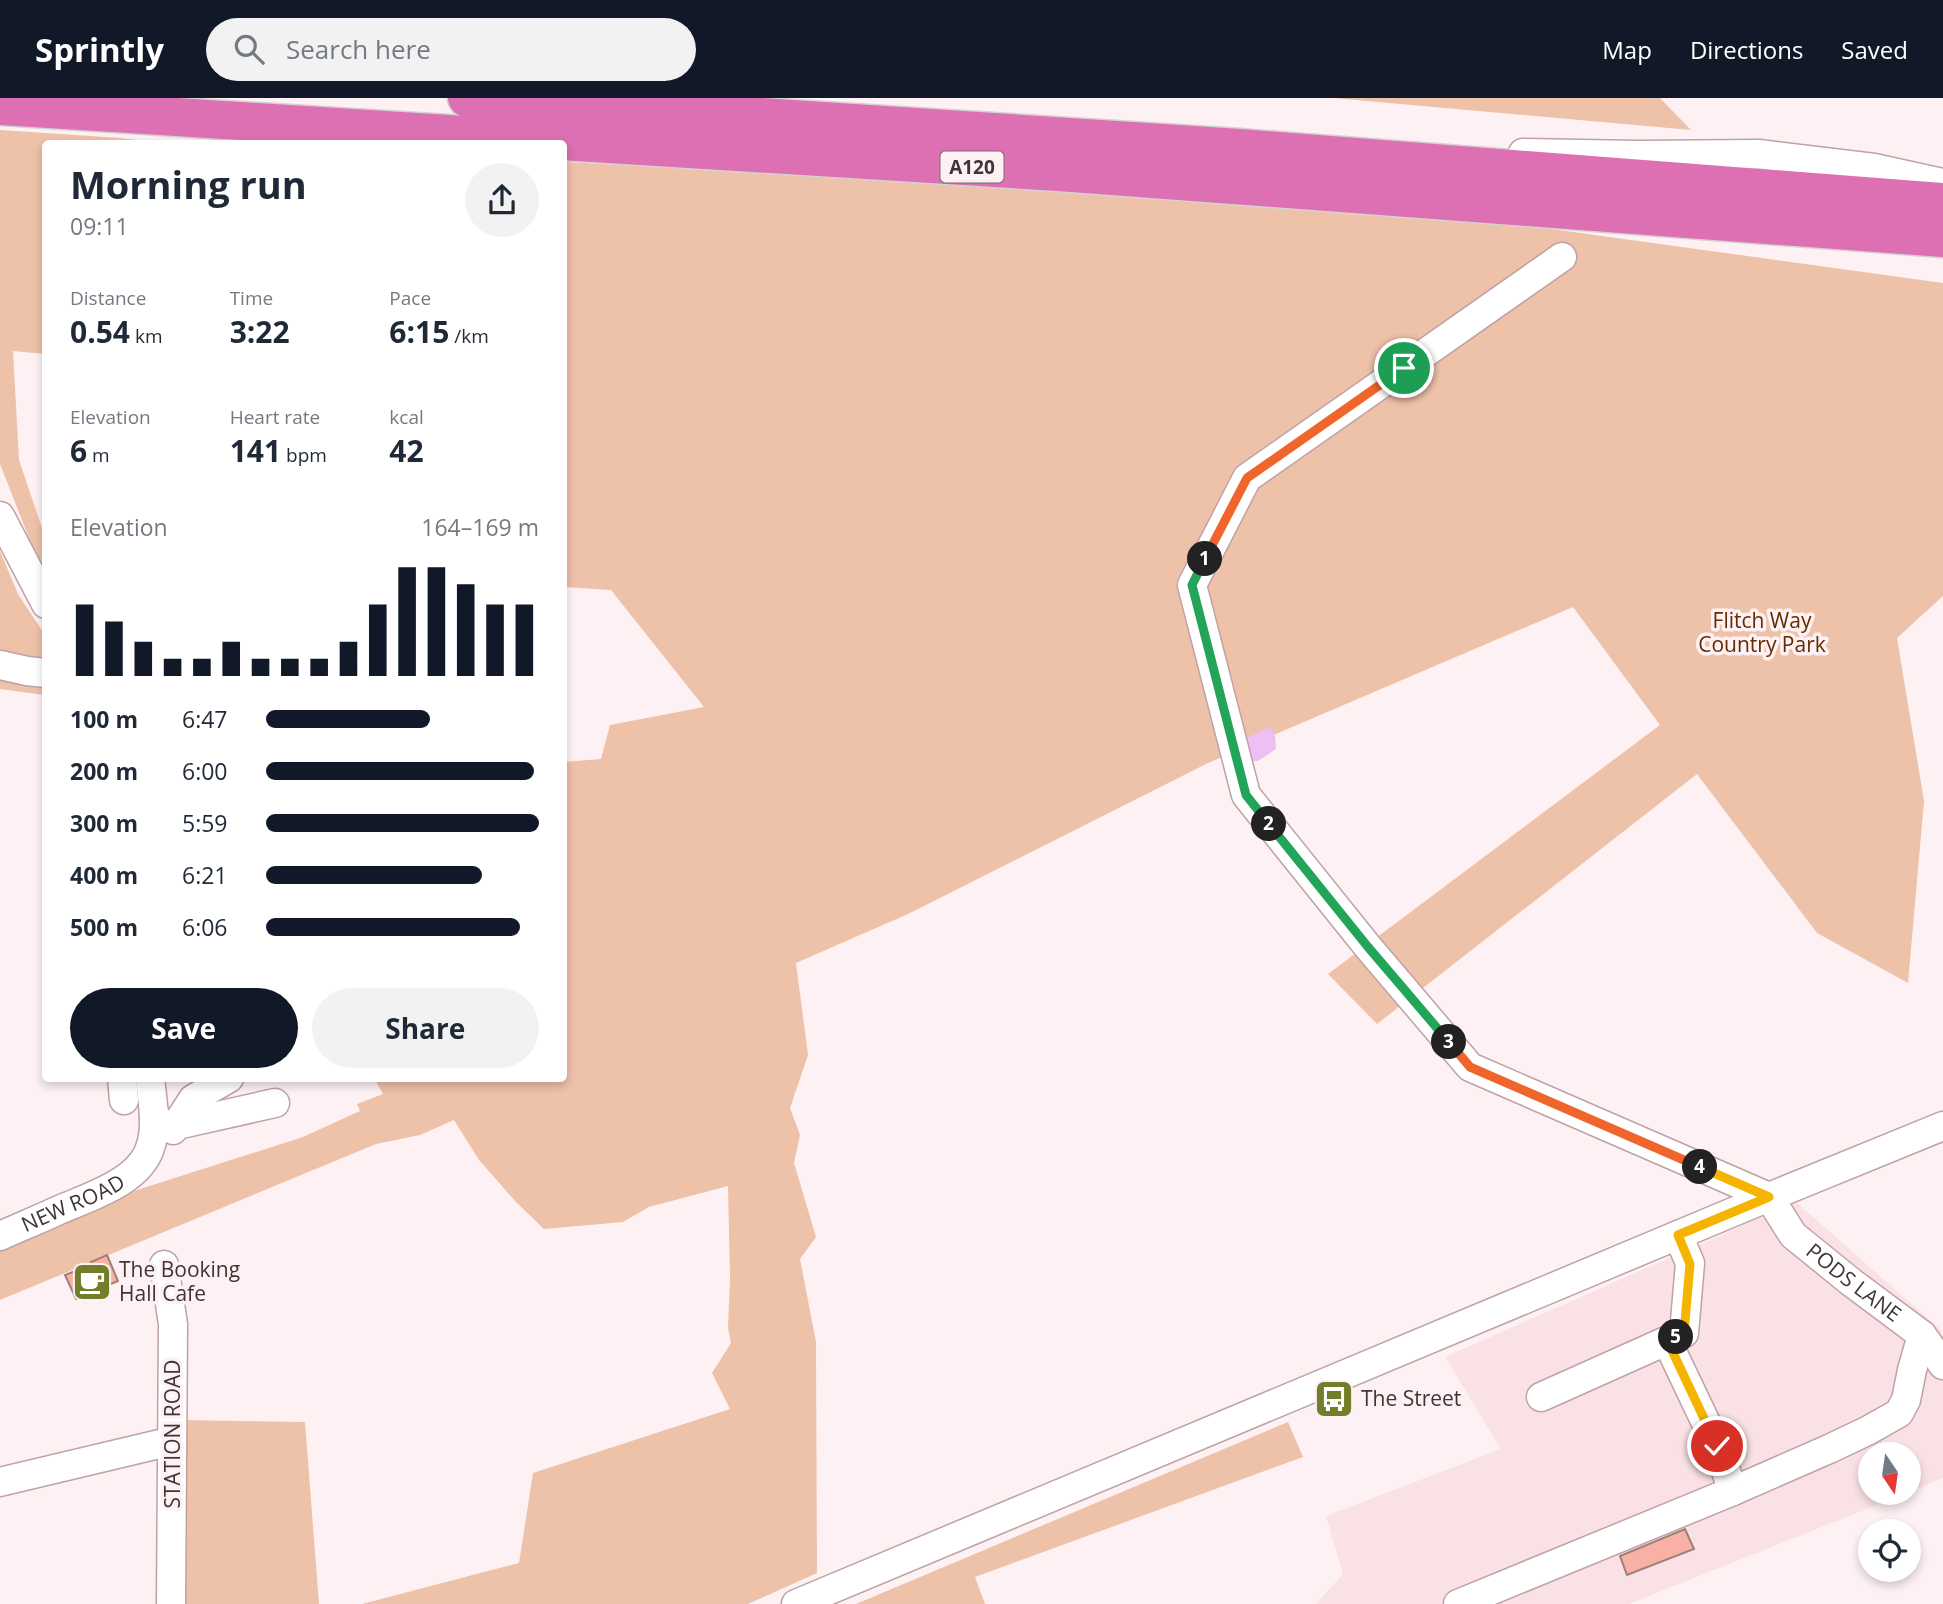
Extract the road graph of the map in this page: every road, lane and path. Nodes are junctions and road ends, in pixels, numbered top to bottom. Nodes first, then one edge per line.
1 (467, 98) edge
2 (0, 106) edge
3 (545, 140) edge
4 (567, 141) edge
5 (1240, 148) junction
6 (1943, 183) edge
7 (1943, 202) edge
8 (1943, 238) edge
9 (1562, 257) dead end
10 (0, 516) edge
11 (42, 596) edge
12 (0, 665) edge
13 (42, 673) edge
14 (151, 1082) edge
15 (222, 1082) edge
16 (275, 1104) dead end
17 (166, 1121) junction
18 (1943, 1126) edge
19 (1769, 1197) junction
20 (1678, 1235) junction
21 (0, 1236) edge
22 (164, 1265) dead end
23 (1922, 1335) junction
24 (1667, 1340) junction
25 (1943, 1365) edge
26 (1541, 1397) dead end
27 (172, 1441) junction
28 (0, 1482) edge
29 (1732, 1491) junction
30 (171, 1604) edge
31 (796, 1604) edge
32 (1458, 1604) edge

1 - 5 highway, A120
2 - 3 highway, A120
4 - 8 highway, A120
5 - 6 street
5 - 7 highway, A120
9 - 19 street
10 - 11 street
12 - 13 street
14 - 17 street
15 - 17 street
16 - 17 street
17 - 21 street, NEW ROAD
18 - 19 street
19 - 20 street
19 - 23 street, PODS LANE
20 - 24 street
20 - 31 street
22 - 27 street, STATION ROAD
23 - 25 street, PODS LANE
23 - 29 street
24 - 26 street
24 - 29 street
27 - 28 street
27 - 30 street, STATION ROAD
29 - 32 street

